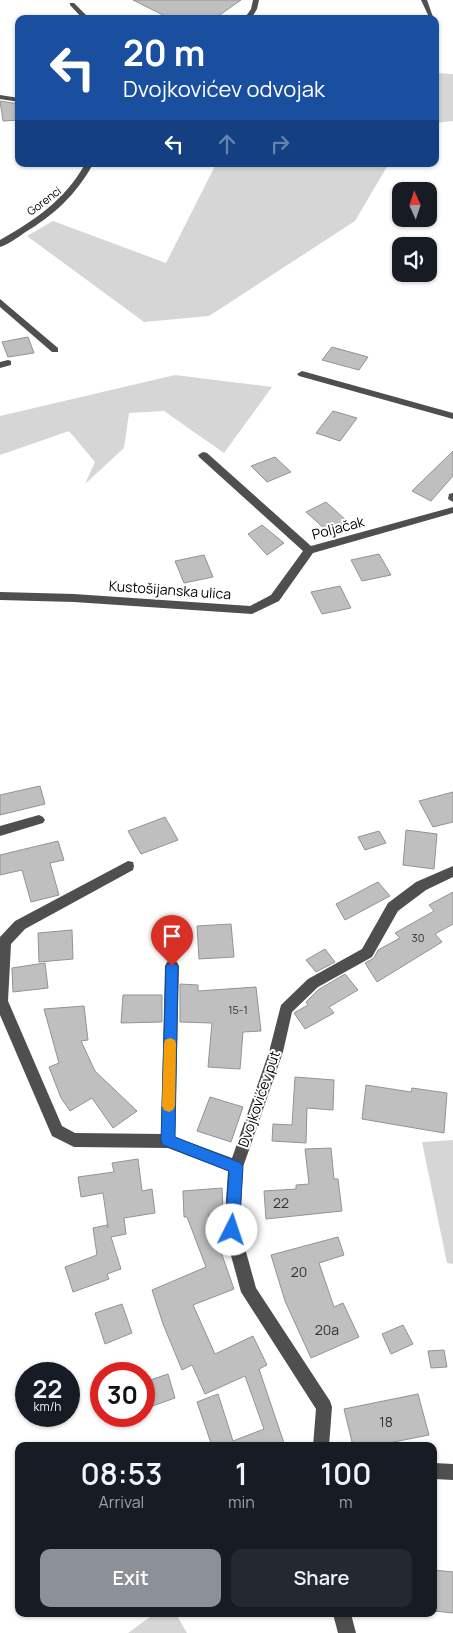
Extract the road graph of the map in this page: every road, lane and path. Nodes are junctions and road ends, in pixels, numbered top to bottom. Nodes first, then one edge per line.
1 (256, 0) edge
2 (424, 0) edge
3 (72, 4) dead end
4 (83, 15) edge
5 (250, 15) edge
6 (432, 15) edge
7 (0, 97) edge
8 (15, 99) edge
9 (87, 167) edge
10 (0, 244) edge
11 (0, 302) edge
12 (55, 350) dead end
13 (302, 374) dead end
14 (453, 416) edge
15 (203, 456) dead end
16 (453, 510) edge
17 (309, 550) junction
18 (0, 596) edge
19 (39, 820) dead end
20 (0, 831) edge
21 (128, 866) dead end
22 (453, 871) edge
23 (172, 966) dead end
24 (168, 1141) junction
25 (236, 1167) junction
26 (322, 1442) edge
27 (437, 1471) edge
28 (453, 1472) edge
29 (343, 1617) edge
30 (348, 1633) edge

1 - 5 street
2 - 6 street
3 - 4 street
7 - 8 street
9 - 10 street, Gorenci
11 - 12 street
13 - 14 street
15 - 17 street, Poljačak
16 - 17 street, Poljačak
17 - 18 street, Kustošijanska ulica
19 - 20 street
21 - 24 street
22 - 25 street, Dvojkovićev put
23 - 24 street
24 - 25 street
25 - 26 street, Dvojkovićev put
27 - 28 street
29 - 30 street

